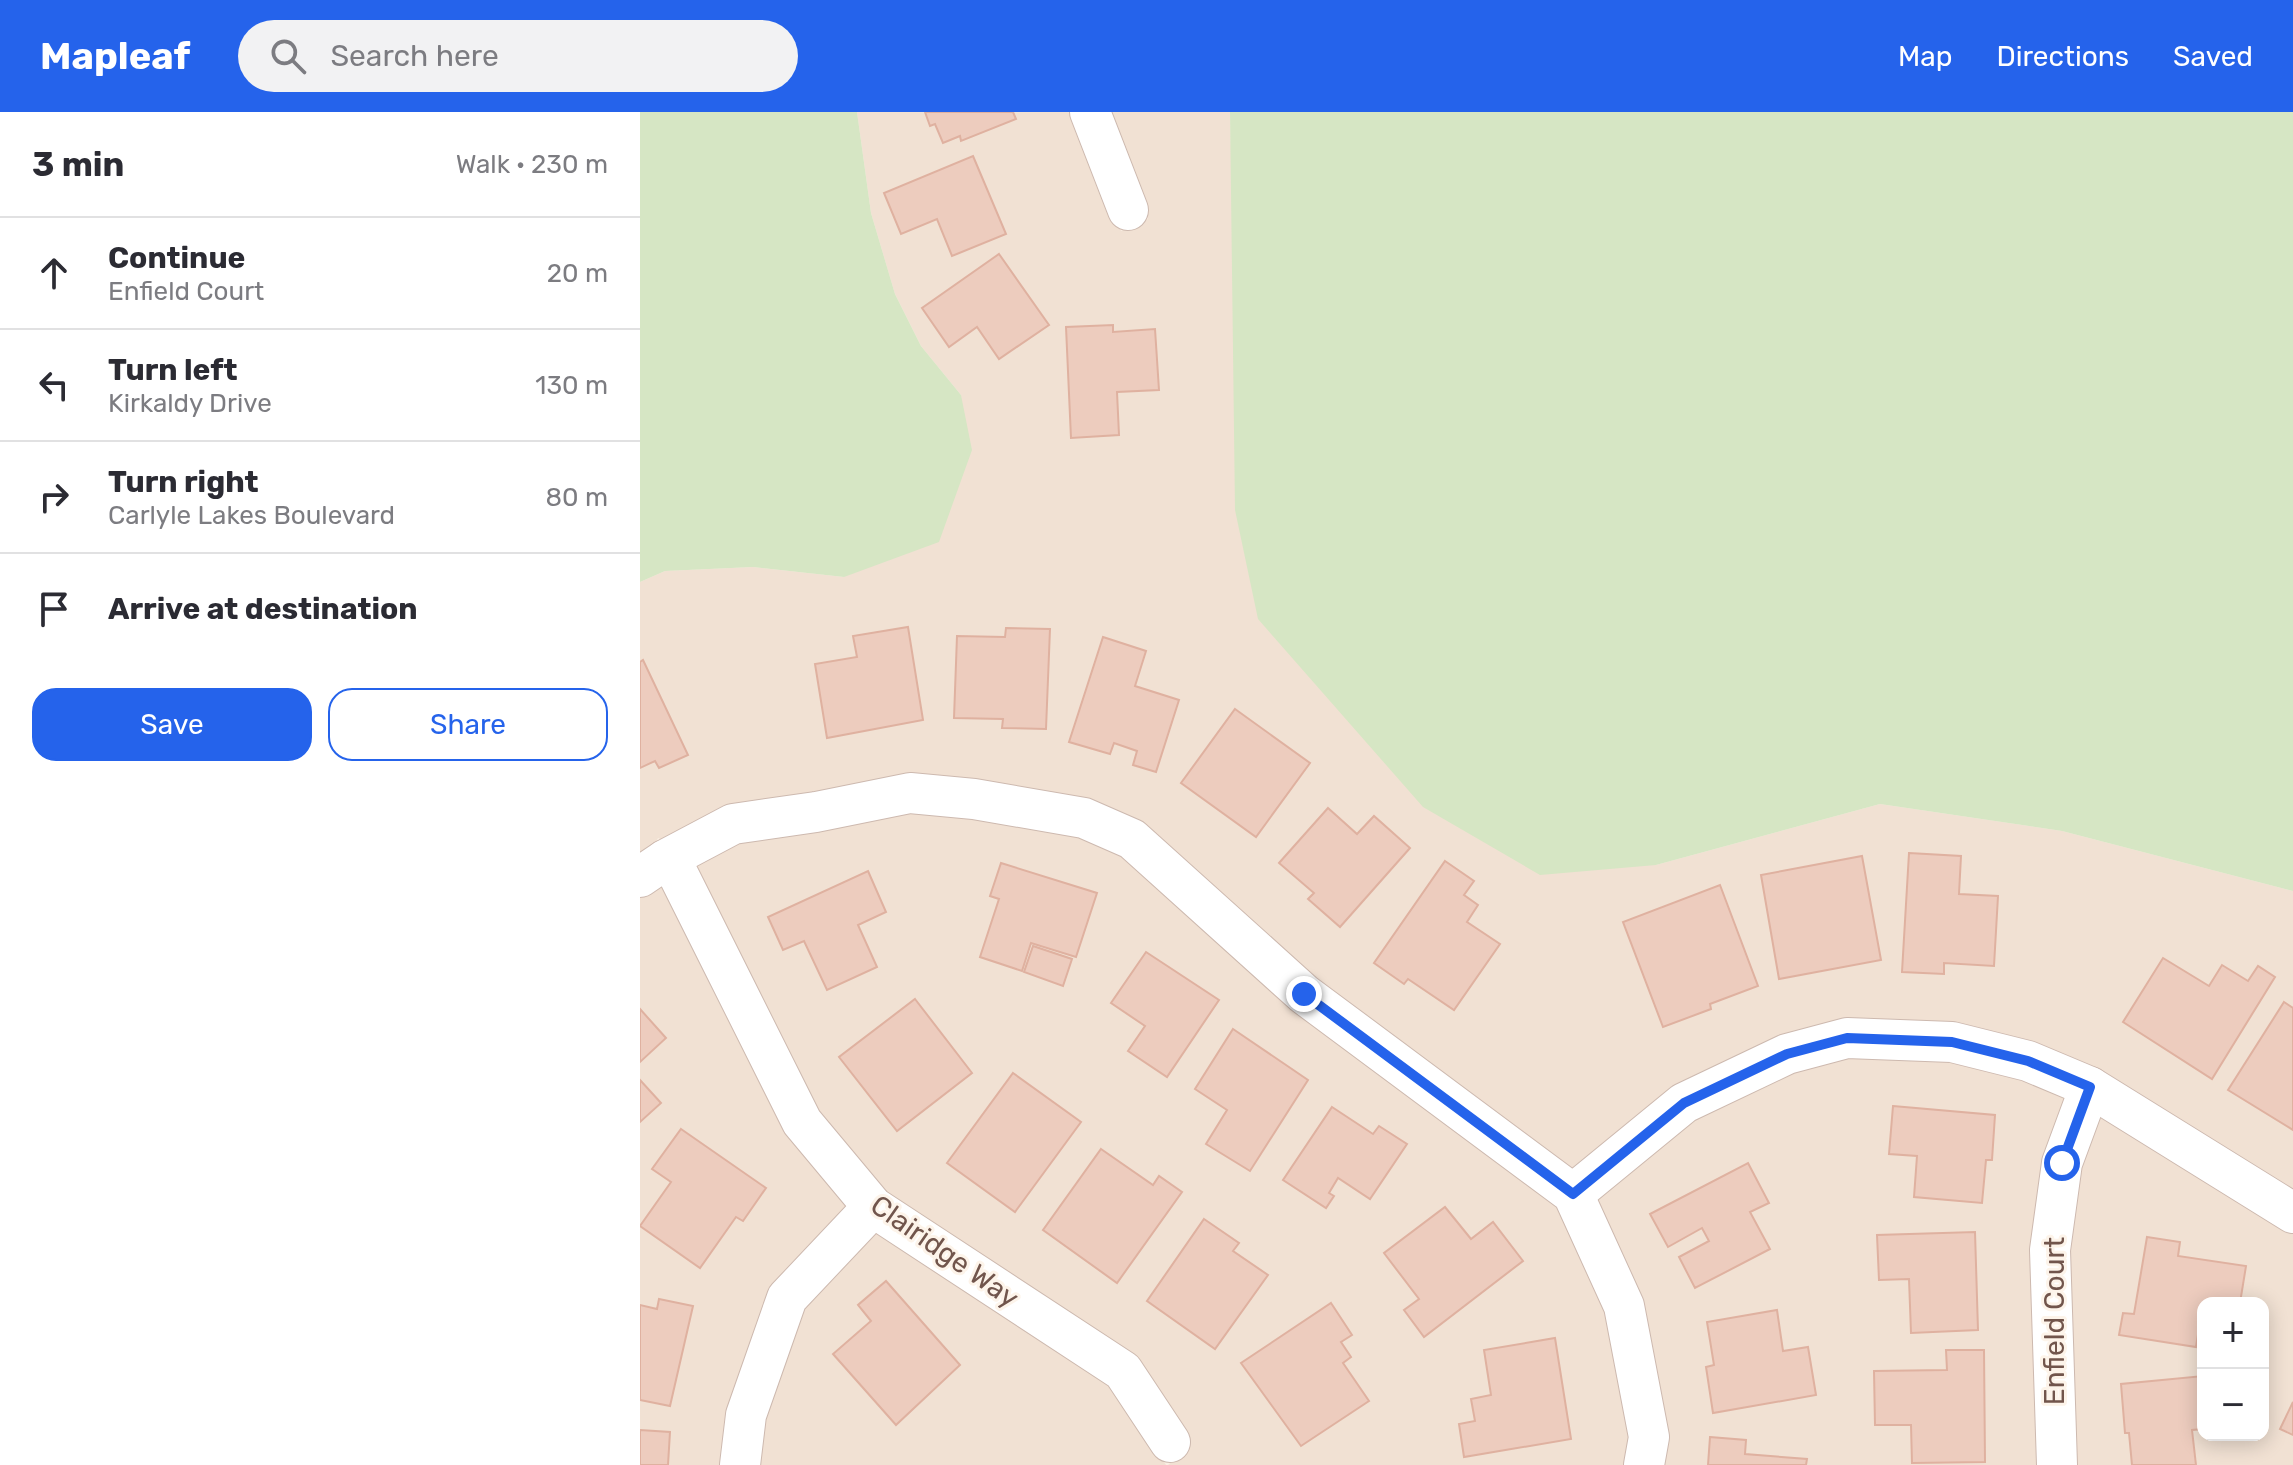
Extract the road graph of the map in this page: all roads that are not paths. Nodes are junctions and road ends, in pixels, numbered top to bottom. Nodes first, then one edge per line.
1 (1090, 112) edge
2 (1128, 210) dead end
3 (652, 868) edge
4 (2090, 1087) junction
5 (1573, 1194) junction
6 (873, 1207) junction
7 (2293, 1213) edge
8 (1170, 1442) dead end
9 (740, 1465) edge
10 (1644, 1465) edge
11 (2057, 1465) edge

1 - 2 street
3 - 5 street
3 - 6 street, Clairidge Way
4 - 5 street
4 - 7 street
4 - 11 street, Enfield Court
5 - 10 street
6 - 8 street, Clairidge Way
6 - 9 street

